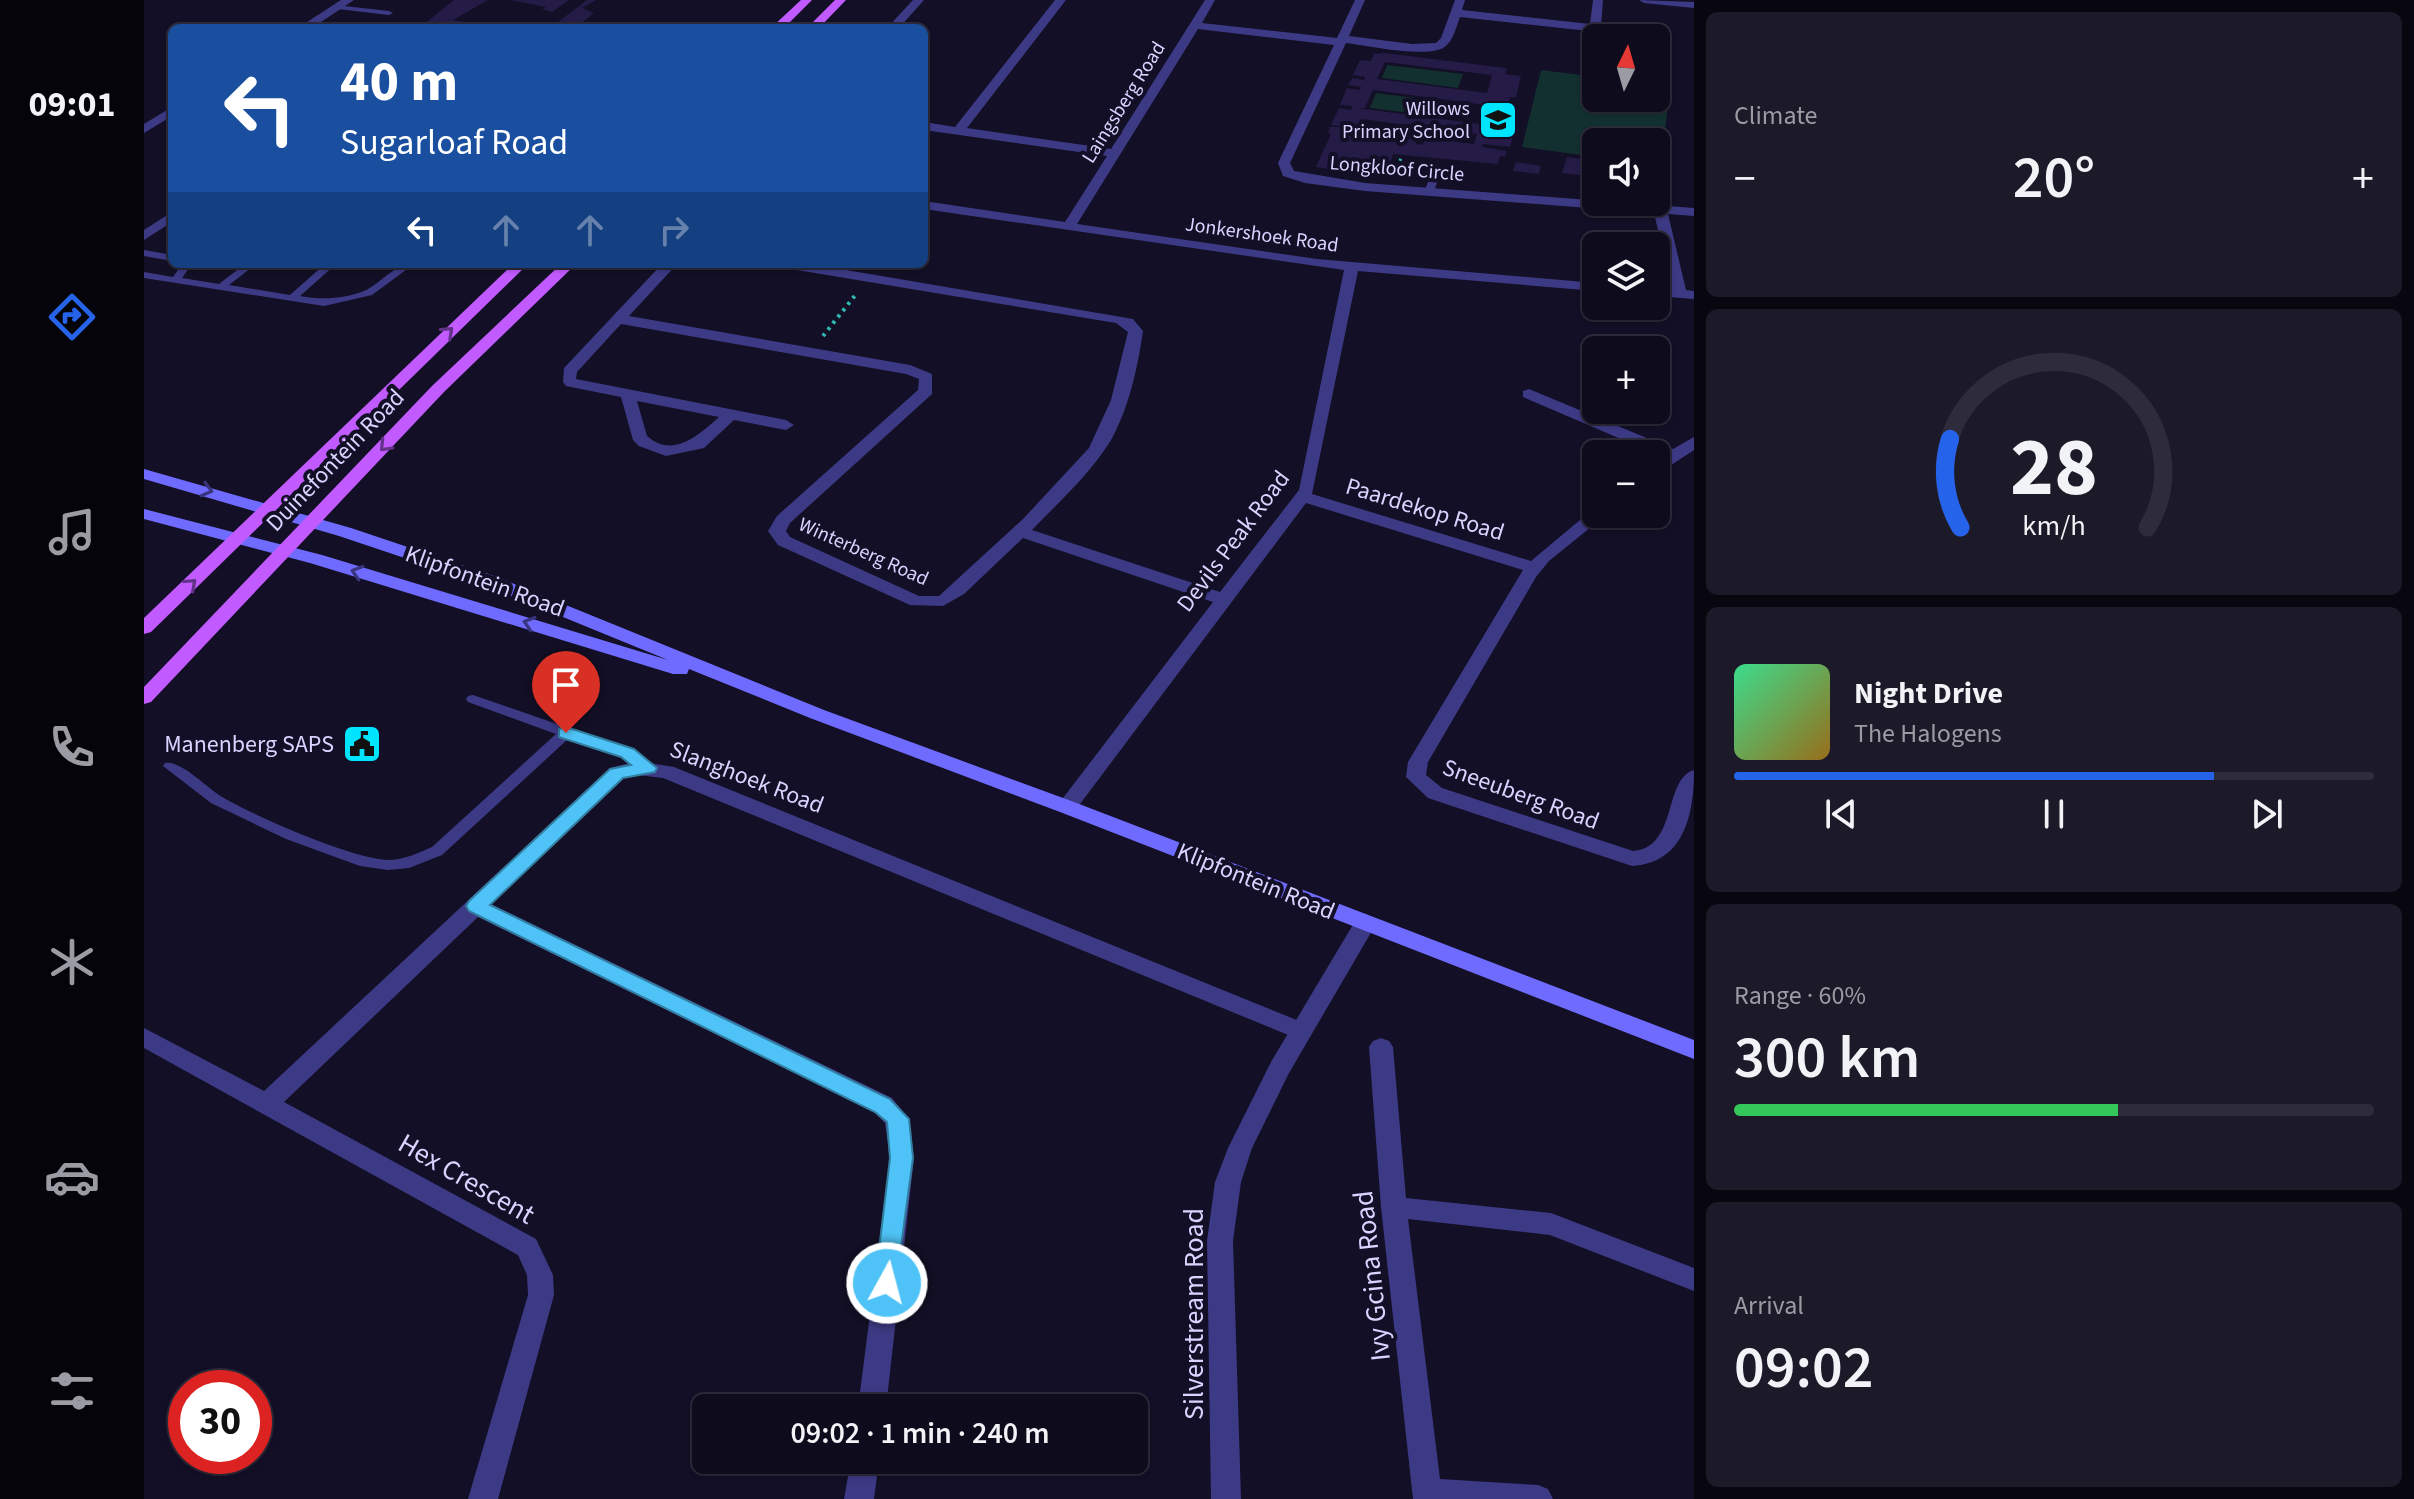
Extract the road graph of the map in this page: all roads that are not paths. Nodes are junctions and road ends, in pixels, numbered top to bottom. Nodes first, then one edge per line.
1 (807, 0) edge
2 (841, 0) edge
3 (919, 0) edge
4 (1061, 0) edge
5 (1210, 0) edge
6 (1360, 0) edge
7 (1460, 0) edge
8 (1598, 0) edge
9 (1644, 0) edge
10 (343, 3) edge
11 (1694, 5) edge
12 (389, 13) dead end
13 (1455, 13) junction
14 (310, 24) edge
15 (781, 24) edge
16 (817, 24) edge
17 (897, 24) edge
18 (1596, 24) edge
19 (1194, 25) junction
20 (1582, 27) edge
21 (1341, 40) junction
22 (168, 114) edge
23 (928, 127) edge
24 (144, 129) edge
25 (958, 131) junction
26 (1115, 153) junction
27 (1582, 202) edge
28 (928, 206) edge
29 (1670, 211) edge
30 (1694, 212) edge
31 (1662, 216) edge
32 (168, 219) edge
33 (1069, 226) junction
34 (144, 236) edge
35 (144, 253) edge
36 (168, 257) edge
37 (1352, 267) junction
38 (184, 268) edge
39 (246, 268) edge
40 (326, 268) edge
41 (403, 268) edge
42 (517, 268) edge
43 (565, 268) edge
44 (666, 268) edge
45 (846, 268) edge
46 (144, 275) edge
47 (176, 280) junction
48 (1582, 286) edge
49 (219, 288) junction
50 (1687, 295) edge
51 (291, 299) junction
52 (618, 319) junction
53 (1529, 394) dead end
54 (628, 395) junction
55 (731, 414) junction
56 (786, 425) dead end
57 (1694, 442) edge
58 (1675, 456) junction
59 (1670, 460) edge
60 (144, 474) edge
61 (1303, 497) junction
62 (269, 509) junction
63 (144, 514) edge
64 (312, 522) junction
65 (1582, 527) edge
66 (1019, 531) junction
67 (238, 540) junction
68 (284, 551) junction
69 (1533, 567) junction
70 (1223, 599) junction
71 (144, 628) edge
72 (144, 698) edge
73 (473, 699) dead end
74 (817, 714) junction
75 (566, 733) junction
76 (170, 766) dead end
77 (648, 768) junction
78 (1694, 777) edge
79 (1067, 807) junction
80 (476, 906) junction
81 (1365, 924) junction
82 (1301, 1031) junction
83 (144, 1037) edge
84 (1381, 1047) dead end
85 (1694, 1050) edge
86 (267, 1103) junction
87 (1394, 1207) junction
88 (1694, 1280) edge
89 (874, 1394) edge
90 (863, 1474) edge
91 (1427, 1496) edge
92 (483, 1499) edge
93 (859, 1499) edge
94 (1226, 1499) edge
95 (1538, 1499) edge

1 - 15 main road
2 - 16 main road
3 - 17 street
4 - 25 street
5 - 19 street, Laingsberg Road
6 - 21 street, Longkloof Circle
7 - 13 street
8 - 18 street
9 - 11 street
10 - 12 lane
10 - 14 street
13 - 20 street
13 - 21 street
19 - 21 street
19 - 26 street, Laingsberg Road
21 - 27 street, Longkloof Circle
22 - 24 street
23 - 25 street
25 - 26 street
26 - 33 street, Laingsberg Road
28 - 33 street, Jonkershoek Road
29 - 30 street, Longkloof Circle
31 - 50 street
32 - 34 street
33 - 37 street, Jonkershoek Road
35 - 36 lane
37 - 48 street, Jonkershoek Road
37 - 61 street, Devils Peak Road
38 - 47 lane
39 - 49 lane
40 - 51 lane
41 - 51 lane
62 -> 42 main road, Duinefontein Road
43 -> 64 main road, Duinefontein Road
44 - 52 street
45 - 66 street, Winterberg Road
46 - 47 lane
47 - 49 lane
49 - 51 lane
52 - 54 street
52 - 66 street, Winterberg Road
53 - 58 street
54 - 55 street
54 - 55 street
55 - 56 street
57 - 58 street
58 - 59 street
60 -> 62 main road, Klipfontein Road
61 - 69 street, Paardekop Road
61 - 70 street, Devils Peak Road
62 - 64 main road, Klipfontein Road
62 - 67 main road, Duinefontein Road
63 - 67 main road, Klipfontein Road
64 - 68 main road, Duinefontein Road
64 - 74 main road, Klipfontein Road
65 - 69 street, Sneeuberg Road
66 - 70 street
67 - 68 main road, Klipfontein Road
71 -> 67 main road, Duinefontein Road
68 - 72 main road, Duinefontein Road
74 -> 68 main road, Klipfontein Road
69 - 78 street, Sneeuberg Road
70 - 79 street, Devils Peak Road
73 - 75 lane
74 - 79 main road, Klipfontein Road
75 - 76 lane
75 - 77 lane
77 - 80 street, Slanghoek Road
77 - 82 street, Slanghoek Road
79 - 81 main road, Klipfontein Road
80 - 86 street, Slanghoek Road
80 - 89 street
81 - 82 street, Silverstream Road
81 - 85 main road, Klipfontein Road
82 - 94 street, Silverstream Road
83 - 86 street, Hex Crescent
84 - 87 street, Ivy Gcina Road
86 - 92 street, Hex Crescent
87 - 88 street
87 - 91 street, Ivy Gcina Road
90 - 93 street
91 - 95 street

